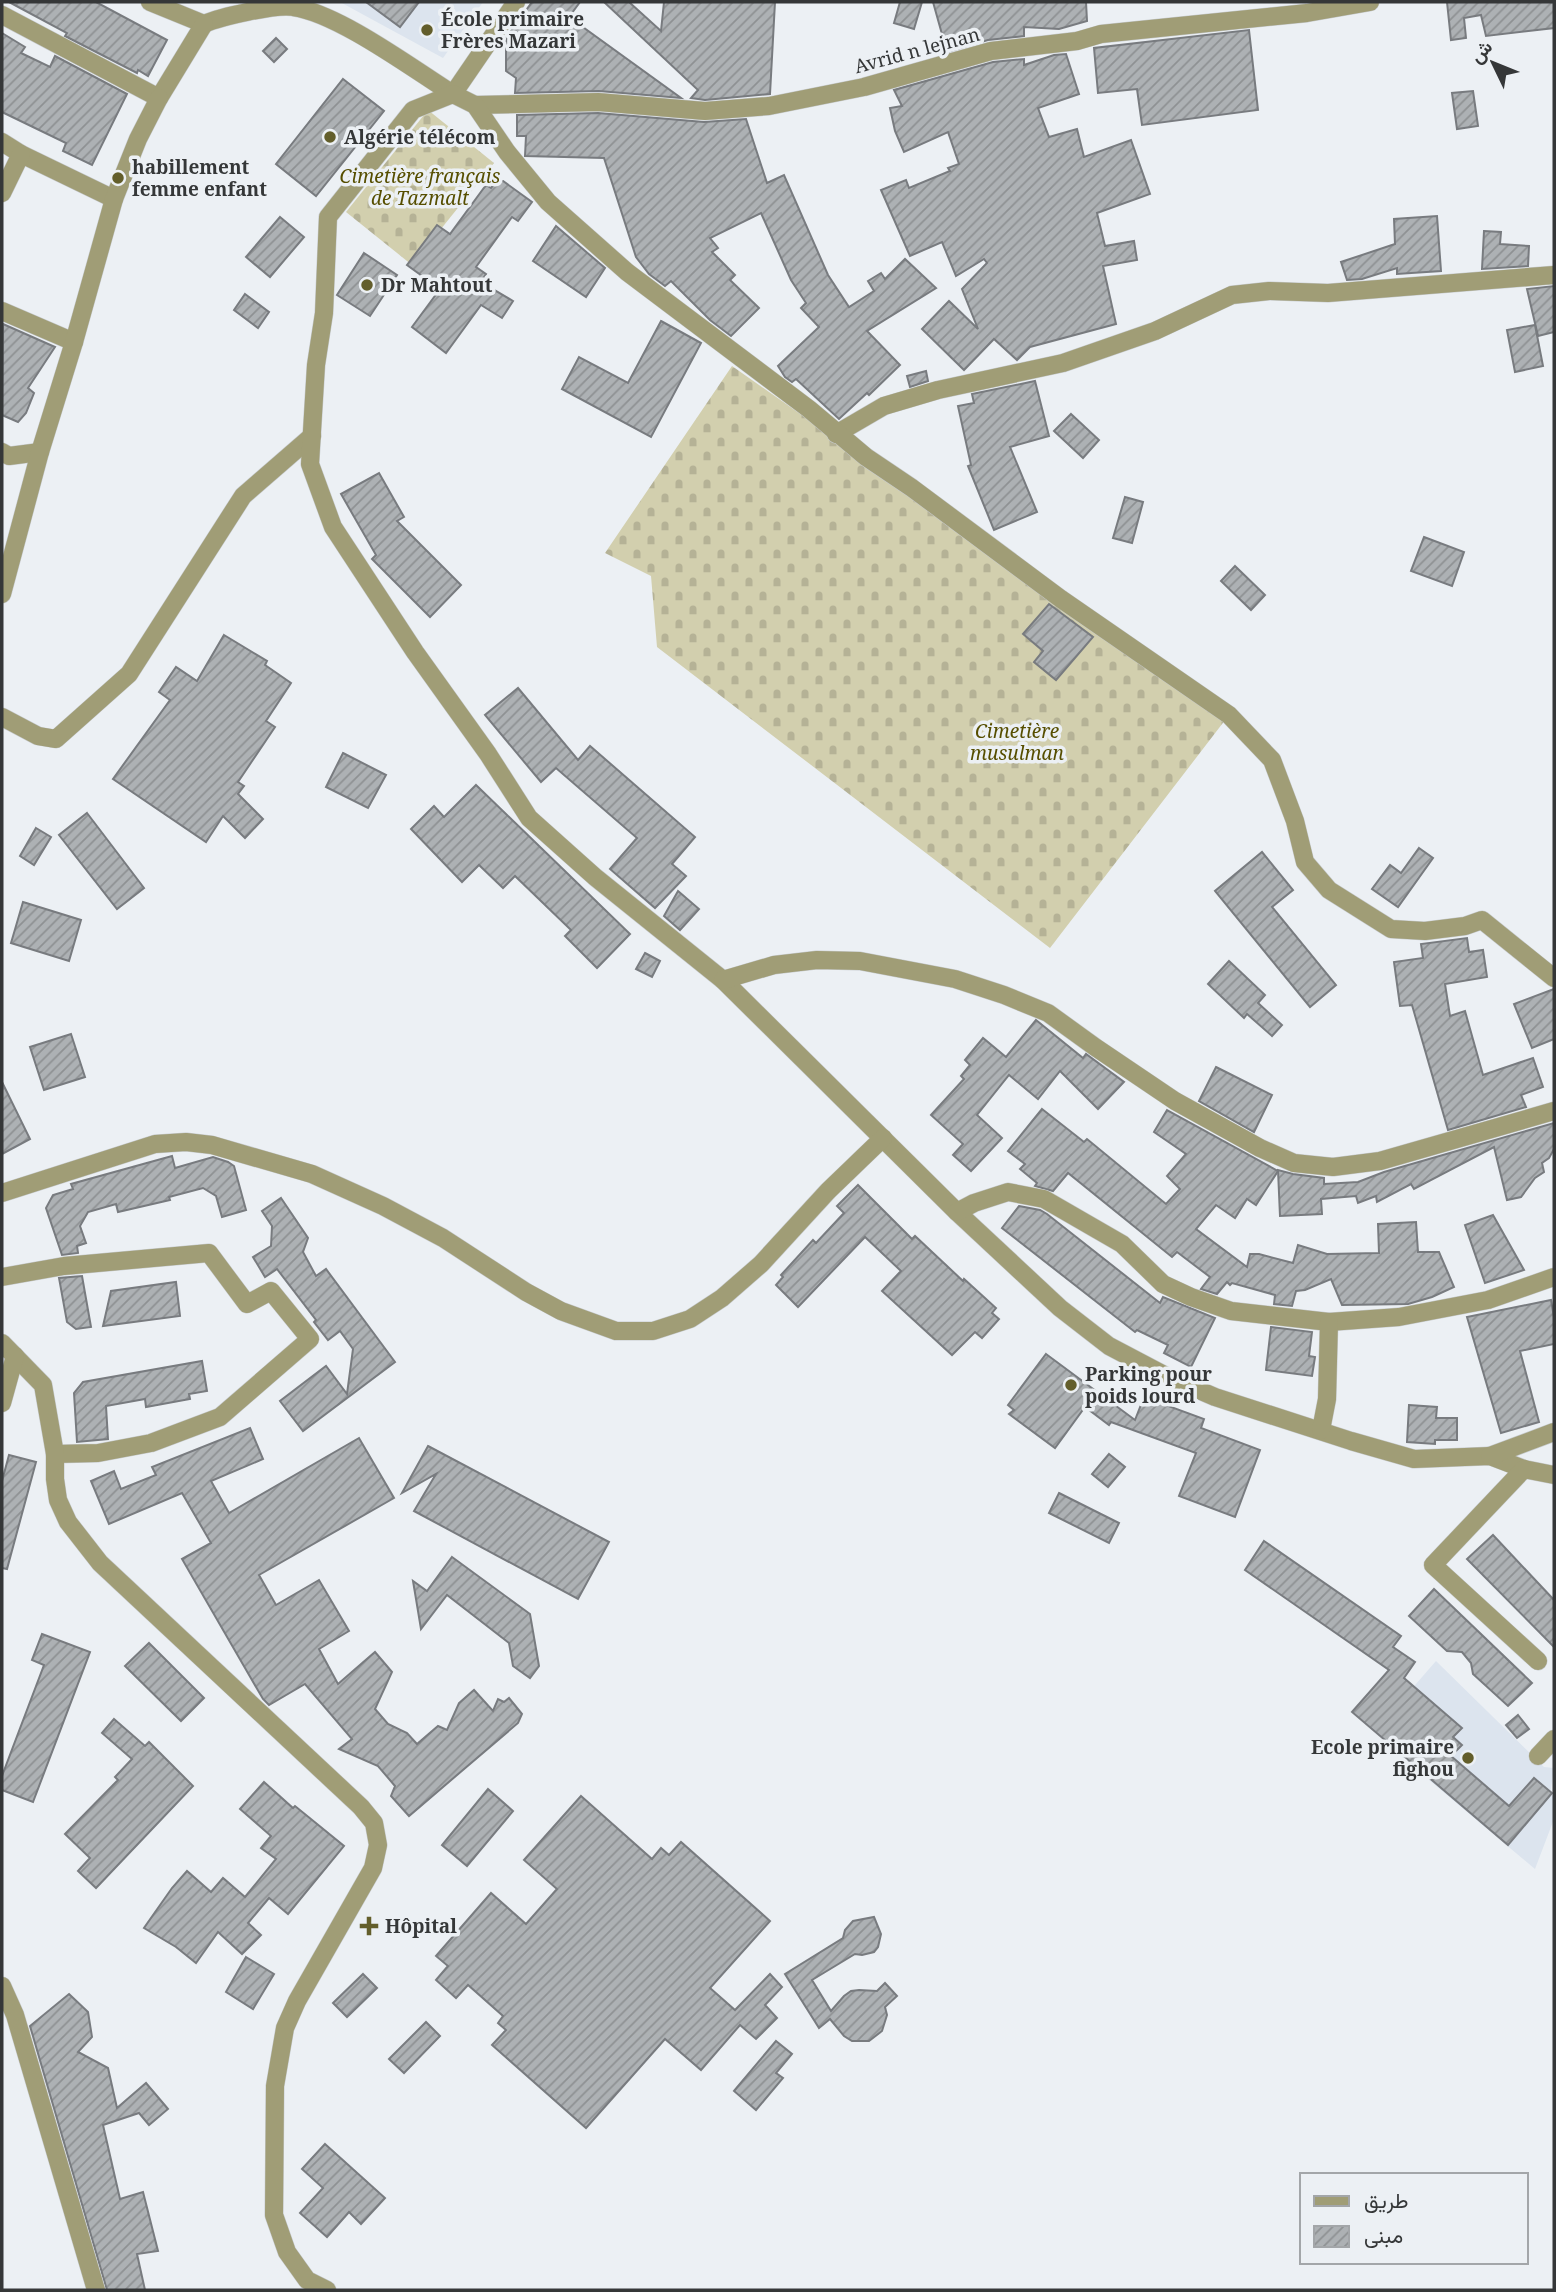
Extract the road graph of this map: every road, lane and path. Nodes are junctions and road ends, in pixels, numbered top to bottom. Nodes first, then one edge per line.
1 (150, 2) edge
2 (516, 2) edge
3 (1370, 2) edge
4 (292, 4) edge
5 (2, 15) edge
6 (204, 24) junction
7 (453, 94) junction
8 (159, 98) junction
9 (475, 105) junction
10 (2, 142) edge
11 (21, 154) junction
12 (2, 193) edge
13 (114, 199) junction
14 (1554, 275) edge
15 (2, 311) edge
16 (74, 342) junction
17 (836, 433) junction
18 (312, 436) junction
19 (40, 452) junction
20 (4, 457) edge
21 (2, 594) edge
22 (2, 717) edge
23 (1554, 978) edge
24 (723, 980) junction
25 (1554, 1111) edge
26 (883, 1138) junction
27 (2, 1193) edge
28 (957, 1212) junction
29 (2, 1277) edge
30 (1554, 1277) edge
31 (1329, 1322) junction
32 (2, 1343) edge
33 (15, 1356) junction
34 (2, 1403) edge
35 (1321, 1430) junction
36 (1554, 1432) edge
37 (55, 1454) junction
38 (1490, 1456) junction
39 (1524, 1469) junction
40 (1554, 1475) edge
41 (1538, 1661) dead end
42 (1554, 1739) edge
43 (1538, 1756) dead end
44 (2, 1986) edge
45 (96, 2290) edge
46 (327, 2290) edge

1 - 6 street
2 - 7 street
3 - 9 street, Avrid n lejnan
4 - 6 street
4 - 7 street
5 - 8 street
6 - 8 street
7 - 9 street
7 - 18 street
8 - 13 street
9 - 17 street
10 - 11 street
11 - 12 street
11 - 13 street
13 - 16 street
14 - 17 street
15 - 16 street
16 - 19 street
17 - 23 street
18 - 22 street
18 - 24 street
19 - 20 street
19 - 21 street
24 - 25 street
24 - 26 street
26 - 27 street
26 - 28 street
28 - 31 street
28 - 35 street
29 - 37 street
30 - 31 street
31 - 35 street
32 - 33 street
33 - 34 street
33 - 37 street
35 - 38 street
36 - 38 street
37 - 46 street
38 - 39 street
39 - 40 street
39 - 41 street
42 - 43 street
44 - 45 street

